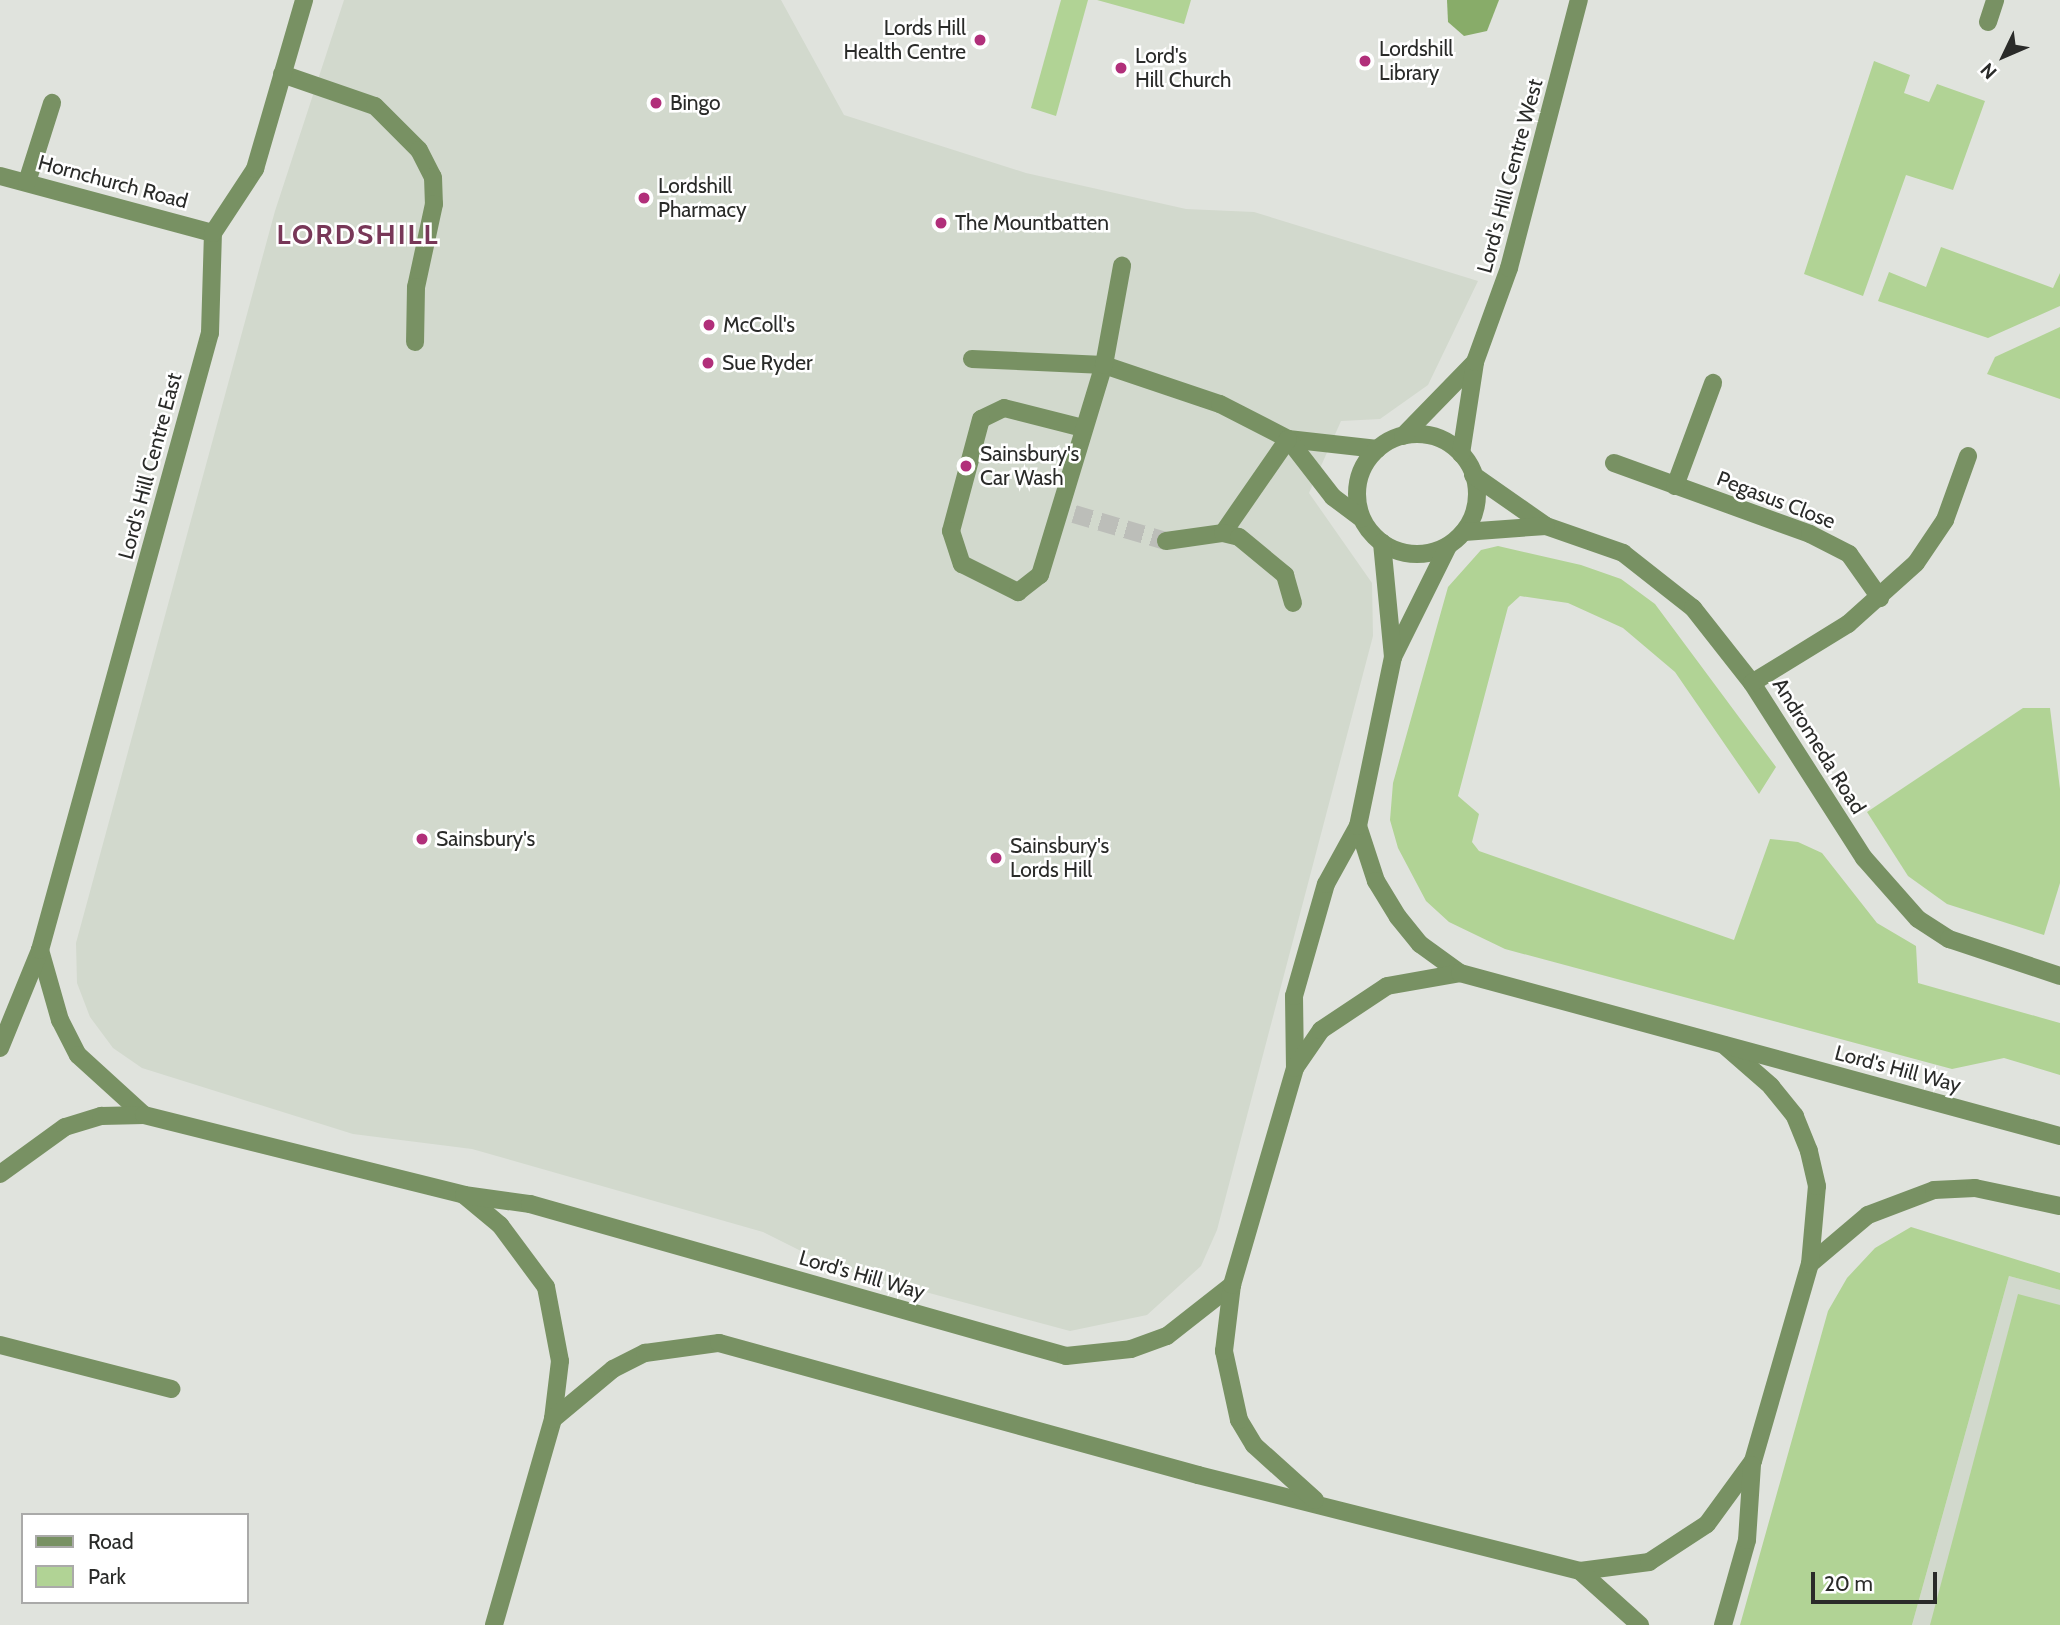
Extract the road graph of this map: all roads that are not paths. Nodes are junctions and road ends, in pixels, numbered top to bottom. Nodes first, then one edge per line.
1 (304, 0) edge
2 (1579, 0) edge
3 (1995, 0) edge
4 (1987, 22) dead end
5 (282, 74) junction
6 (52, 103) dead end
7 (0, 176) edge
8 (27, 182) junction
9 (214, 233) junction
10 (1122, 266) dead end
11 (415, 342) dead end
12 (972, 359) dead end
13 (1475, 362) junction
14 (1104, 365) junction
15 (1713, 383) dead end
16 (1083, 429) junction
17 (1403, 436) junction
18 (1288, 439) junction
19 (1377, 449) junction
20 (1461, 454) junction
21 (1968, 456) dead end
22 (1614, 463) dead end
23 (1473, 475) junction
24 (1675, 485) junction
25 (1362, 519) junction
26 (1546, 526) junction
27 (1464, 532) junction
28 (1223, 533) junction
29 (1166, 541) tunnel mouth
30 (1382, 542) junction
31 (1448, 546) junction
32 (1880, 598) junction
33 (1293, 603) dead end
34 (1393, 657) junction
35 (1752, 683) junction
36 (1358, 826) junction
37 (40, 950) junction
38 (1460, 973) junction
39 (2060, 976) edge
40 (1724, 1045) junction
41 (0, 1048) edge
42 (1295, 1068) junction
43 (144, 1115) junction
44 (2060, 1136) edge
45 (0, 1174) edge
46 (464, 1195) junction
47 (2060, 1206) edge
48 (1810, 1264) junction
49 (1233, 1285) junction
50 (0, 1345) edge
51 (171, 1390) dead end
52 (553, 1419) junction
53 (1752, 1461) junction
54 (1317, 1502) junction
55 (1580, 1571) junction
56 (494, 1625) edge
57 (1640, 1625) edge
58 (1723, 1625) edge

1 - 5 street
2 - 13 street, Lord's Hill Centre West
3 - 4 street
5 - 9 street
5 - 11 street
6 - 8 street
7 - 8 street, Hornchurch Road
8 - 9 street, Hornchurch Road
9 - 37 street, Lord's Hill Centre East
10 - 14 street
12 - 14 street
13 - 17 street, Lord's Hill Centre West
13 - 20 street, Lord's Hill Centre West
14 - 16 street
14 - 18 street
15 - 24 street
16 - 16 street
17 - 19 street
17 - 20 street
18 - 19 street
18 - 25 street
18 - 28 street
19 - 25 street
20 - 23 street
21 - 32 street
22 - 24 street, Pegasus Close
23 - 26 street, Andromeda Road
23 - 27 street
24 - 32 street, Pegasus Close
25 - 30 street
26 - 27 street, Andromeda Road
26 - 35 street, Andromeda Road
27 - 31 street
28 - 29 street
28 - 33 street
30 - 31 street
30 - 34 street
31 - 34 street
32 - 35 street
34 - 36 street
35 - 39 street, Andromeda Road
36 - 38 street
36 - 42 street
37 - 41 street, Lord's Hill Centre East
37 - 43 street
38 - 40 street, Lord's Hill Way
38 - 42 street
40 - 44 street, Lord's Hill Way
40 - 48 street
42 - 49 street
43 - 45 street
43 - 46 street, Lord's Hill Way
46 - 49 street, Lord's Hill Way
46 - 52 street
47 - 48 street
48 - 53 street
49 - 54 street
50 - 51 street
52 - 54 street
52 - 56 street
53 - 55 street
53 - 58 street
54 - 55 street
55 - 57 street

